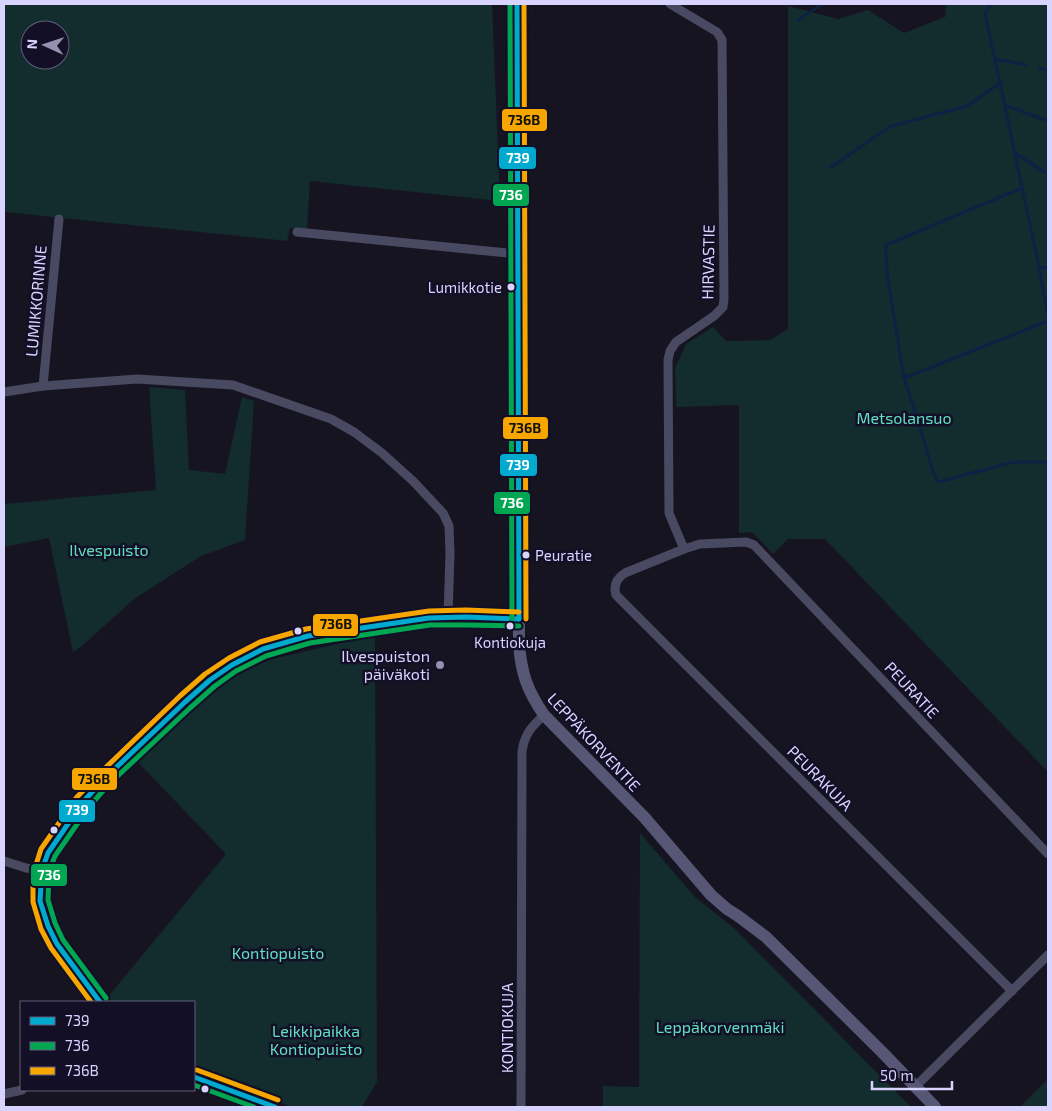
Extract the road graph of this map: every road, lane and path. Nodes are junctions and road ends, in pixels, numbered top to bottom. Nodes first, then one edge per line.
1 (517, 4) edge
2 (670, 4) edge
3 (59, 219) dead end
4 (297, 232) dead end
5 (517, 254) junction
6 (43, 386) junction
7 (4, 392) edge
8 (684, 549) junction
9 (615, 583) joint
10 (448, 617) junction
11 (519, 619) junction
12 (544, 715) junction
13 (1048, 854) edge
14 (4, 861) edge
15 (42, 870) junction
16 (1048, 956) edge
17 (1012, 991) junction
18 (99, 1001) edge
19 (195, 1077) edge
20 (915, 1087) junction
21 (20, 1090) edge
22 (4, 1094) edge
23 (275, 1107) edge
24 (521, 1107) edge
25 (935, 1107) edge

1 - 5 street, LEPPÄKORVENTIE
2 - 8 street, HIRVASTIE
3 - 6 street, LUMIKKORINNE
4 - 5 street
5 - 11 street, LEPPÄKORVENTIE
6 - 7 street
6 - 10 street
8 - 9 street, PEURATIE
8 - 13 street, PEURATIE
9 - 17 street, PEURAKUJA
10 - 11 street
10 - 15 street
11 - 12 street, LEPPÄKORVENTIE
12 - 20 street, LEPPÄKORVENTIE
12 - 24 street, KONTIOKUJA
14 - 15 street
15 - 18 street
16 - 17 street
17 - 20 street
19 - 23 street
20 - 25 street, LEPPÄKORVENTIE
21 - 22 street

